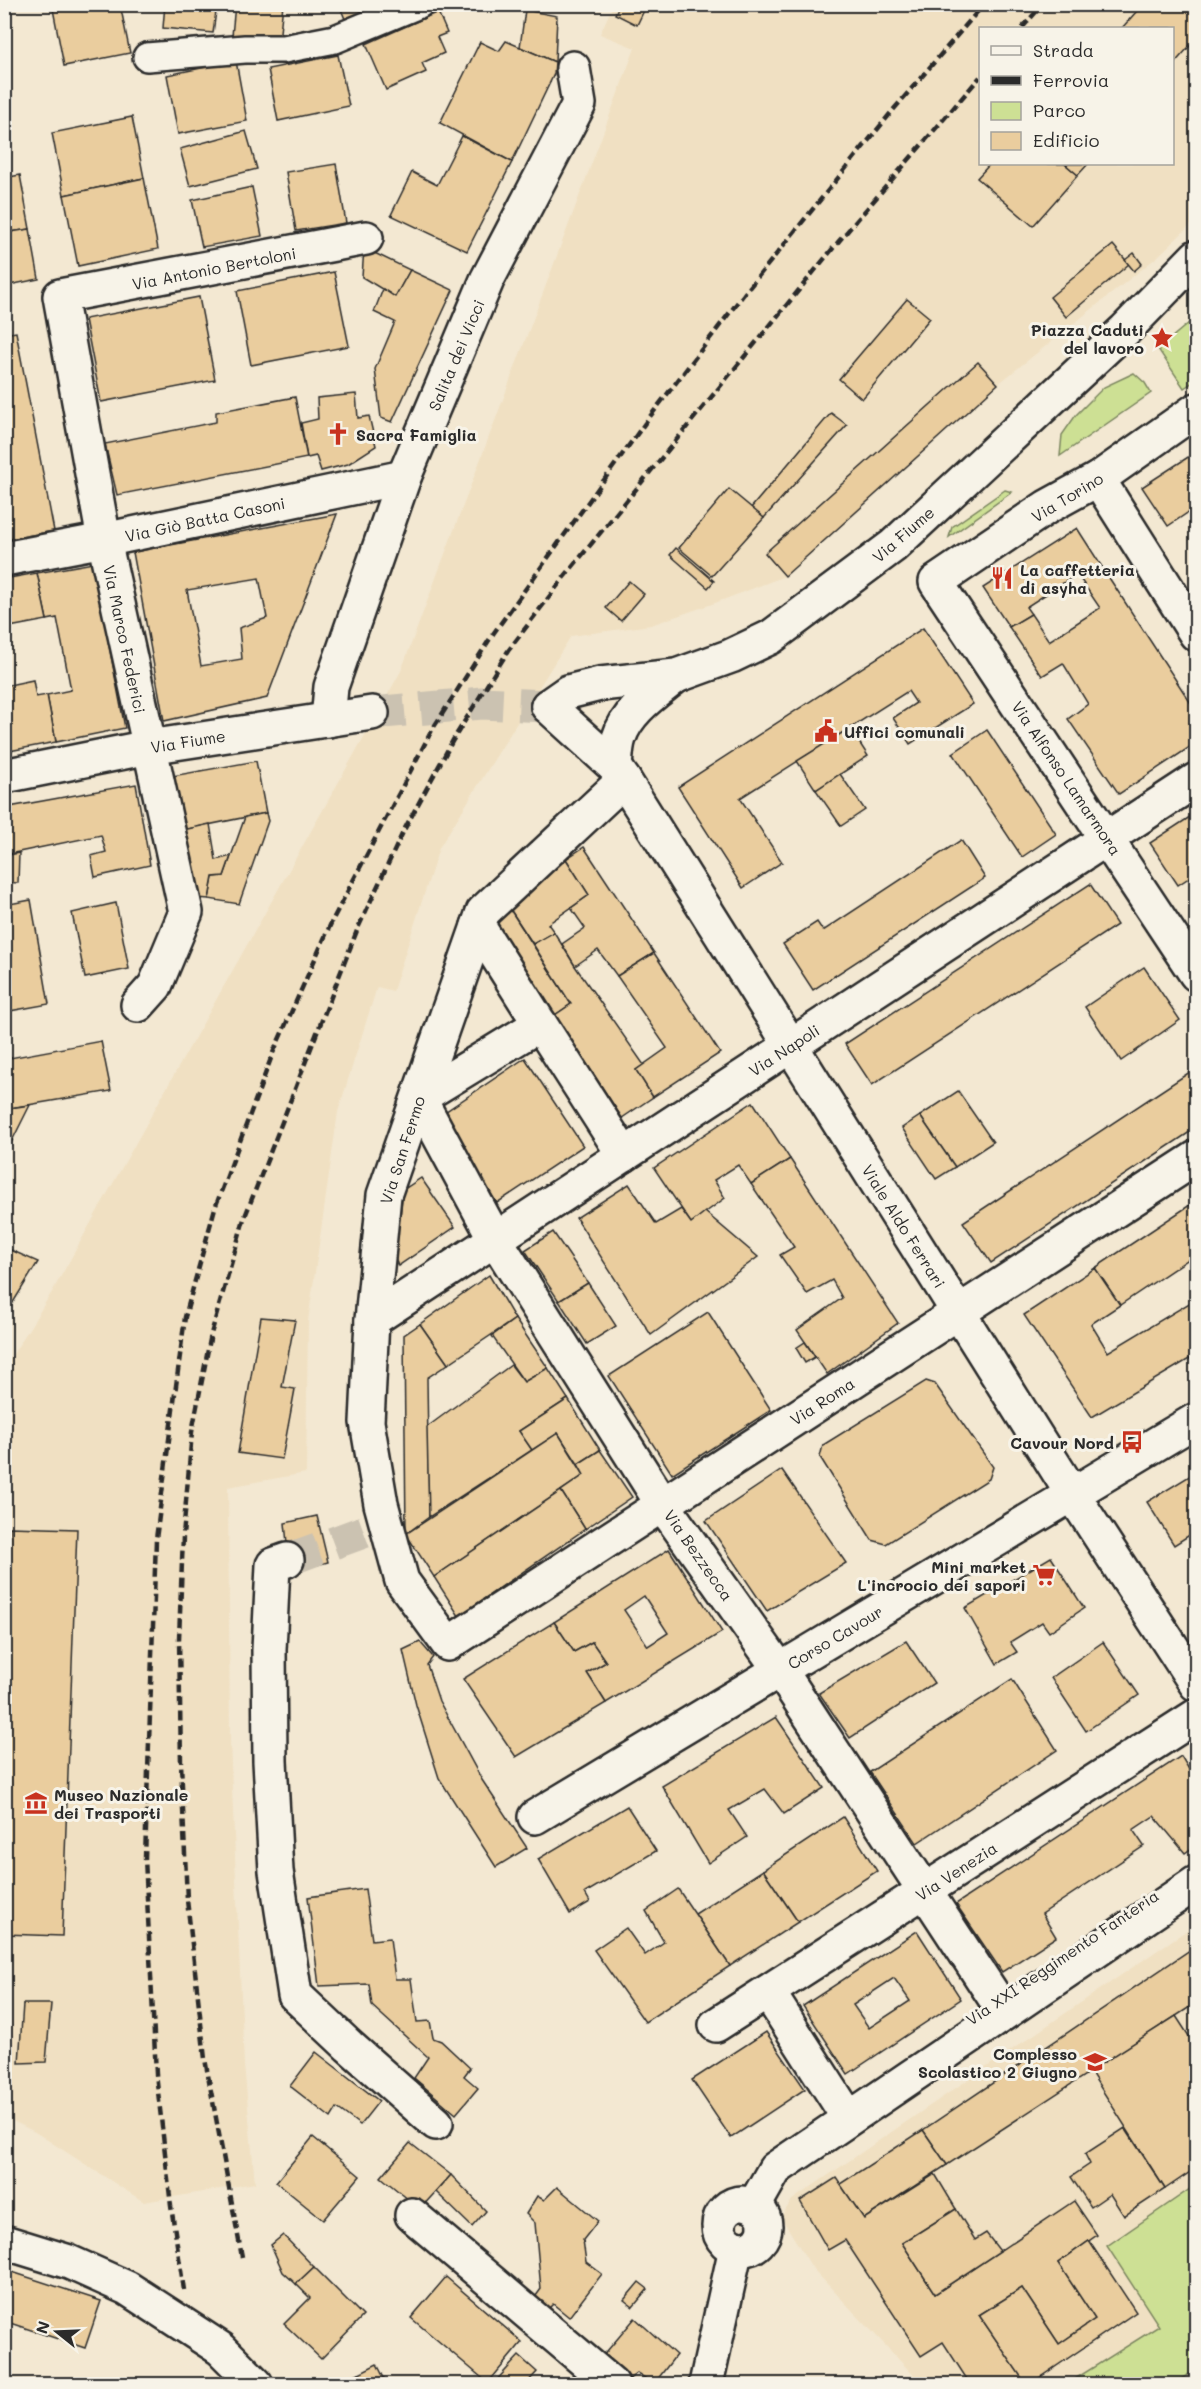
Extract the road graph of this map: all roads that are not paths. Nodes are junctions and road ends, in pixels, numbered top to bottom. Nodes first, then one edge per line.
1 (419, 4) edge
2 (147, 57) dead end
3 (573, 68) dead end
4 (366, 238) dead end
5 (1197, 257) edge
6 (60, 296) joint
7 (1197, 410) edge
8 (404, 477) junction
9 (1098, 479) junction
10 (104, 540) junction
11 (4, 559) edge
12 (936, 582) joint
13 (1197, 634) edge
14 (676, 675) junction
15 (548, 706) joint
16 (372, 713) tunnel mouth
17 (328, 720) junction
18 (149, 747) junction
19 (620, 773) junction
20 (4, 777) edge
21 (1197, 780) edge
22 (1107, 838) junction
23 (478, 926) junction
24 (1197, 974) edge
25 (138, 1005) dead end
26 (540, 1024) junction
27 (790, 1046) junction
28 (419, 1098) junction
29 (624, 1155) junction
30 (1197, 1158) edge
31 (495, 1239) junction
32 (958, 1313) junction
33 (372, 1320) junction
34 (1197, 1420) edge
35 (1073, 1495) junction
36 (663, 1505) junction
37 (286, 1560) tunnel mouth
38 (448, 1644) joint
39 (780, 1670) junction
40 (1197, 1684) edge
41 (1197, 1716) edge
42 (535, 1817) dead end
43 (1197, 1866) edge
44 (1197, 1883) edge
45 (925, 1891) junction
46 (768, 1992) junction
47 (997, 2001) junction
48 (716, 2025) dead end
49 (842, 2106) junction
50 (436, 2122) dead end
51 (748, 2167) dead end
52 (412, 2215) dead end
53 (4, 2242) edge
54 (256, 2385) edge
55 (612, 2385) edge
56 (706, 2385) edge

1 - 2 street
3 - 8 street, Salita dei Vicci
4 - 6 street, Via Antonio Bertoloni
5 - 14 street, Via Fiume
6 - 10 street, Via Marco Federici
7 - 9 street, Via Torino
8 - 10 street, Via Giò Batta Casoni
8 - 17 street, Salita dei Vicci
9 - 12 street, Via Torino
9 - 13 street
10 - 11 street, Via Giò Batta Casoni
10 - 18 street, Via Marco Federici
12 - 22 street, Via Alfonso Lamarmora
14 - 15 street, Via Fiume
14 - 19 street
15 - 19 street, Viale Aldo Ferrari
16 - 17 street, Via Fiume
17 - 18 street, Via Fiume
18 - 20 street, Via Fiume
18 - 25 street, Via Marco Federici
19 - 23 street, Via San Fermo
19 - 27 street, Viale Aldo Ferrari
21 - 22 street, Via Napoli
22 - 24 street, Via Alfonso Lamarmora
22 - 27 street, Via Napoli
23 - 26 street
23 - 28 street, Via San Fermo
26 - 28 street
26 - 29 street
27 - 29 street, Via Napoli
27 - 32 street, Viale Aldo Ferrari
28 - 31 street, Via Bezzecca
28 - 33 street, Via San Fermo
29 - 31 street, Via Napoli
30 - 32 street, Via Roma
31 - 33 street, Via Napoli
31 - 36 street, Via Bezzecca
32 - 35 street, Viale Aldo Ferrari
32 - 36 street, Via Roma
33 - 38 street, Via San Fermo
34 - 35 street, Corso Cavour
35 - 39 street, Corso Cavour
35 - 40 street, Viale Aldo Ferrari
36 - 38 street, Via Roma
36 - 39 street, Via Bezzecca
37 - 50 street
39 - 42 street, Corso Cavour
39 - 45 street, Via Bezzecca
41 - 45 street, Via Venezia
43 - 47 street, Via XXI Reggimento Fanteria
44 - 56 street, Via XXI Reggimento Fanteria
45 - 46 street, Via Venezia
45 - 47 street, Via Bezzecca
46 - 48 street, Via Venezia
46 - 49 street
47 - 49 street, Via XXI Reggimento Fanteria
49 - 51 street, Via XXI Reggimento Fanteria
52 - 55 street
53 - 54 street

